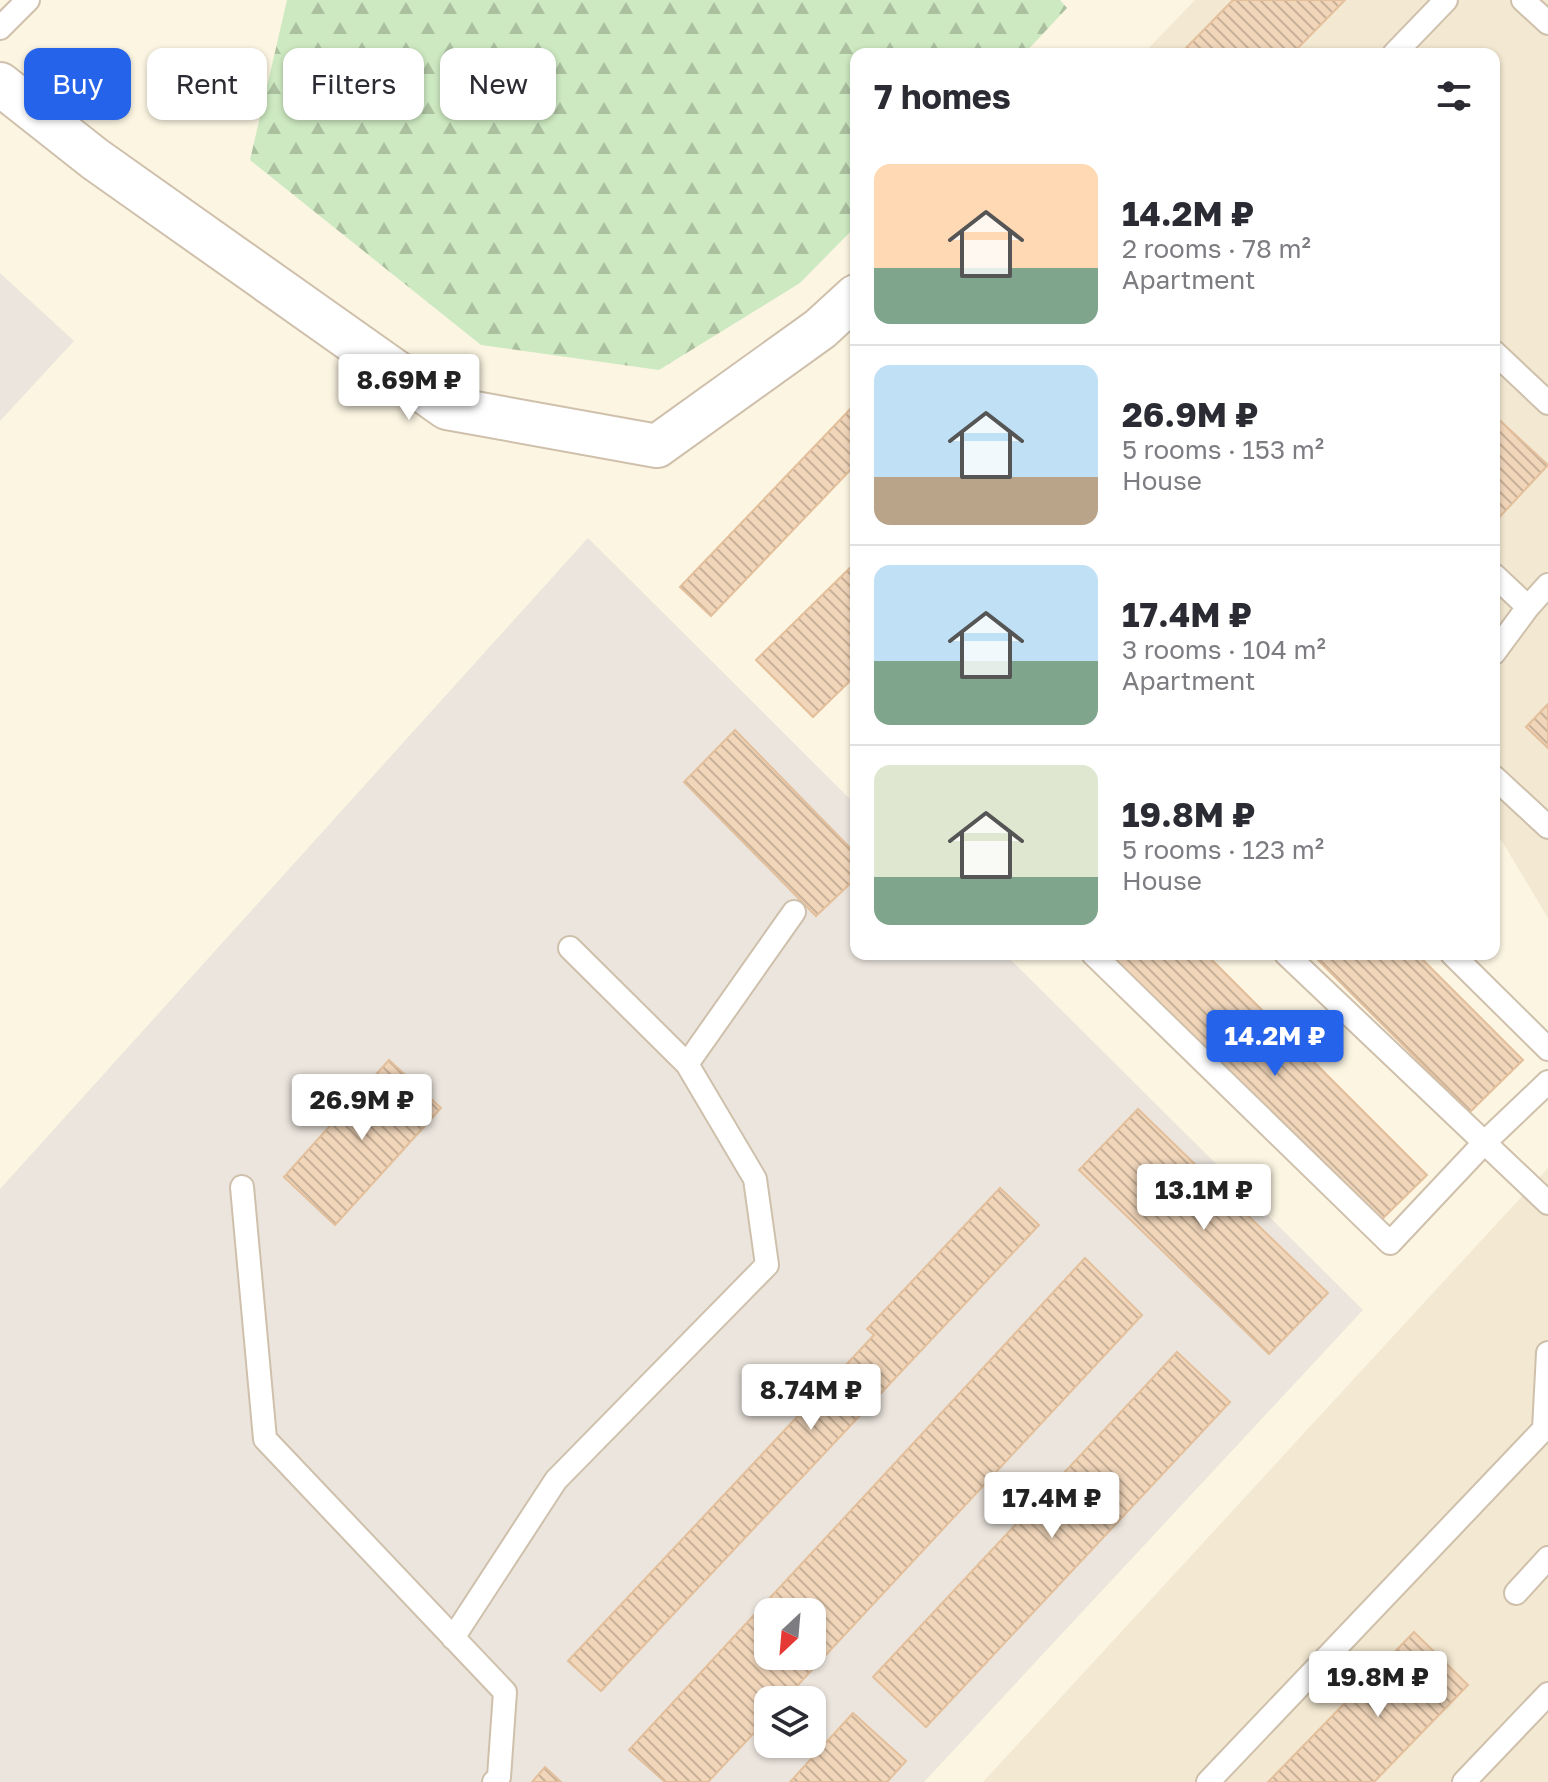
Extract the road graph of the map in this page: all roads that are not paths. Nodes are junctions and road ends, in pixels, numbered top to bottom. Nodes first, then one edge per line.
1 (28, 0) edge
2 (1446, 0) edge
3 (1523, 0) edge
4 (1548, 23) edge
5 (0, 28) edge
6 (1400, 48) edge
7 (0, 84) edge
8 (850, 302) edge
9 (1500, 358) edge
10 (1548, 403) edge
11 (1500, 581) edge
12 (1548, 585) edge
13 (1528, 607) junction
14 (1500, 645) edge
15 (1500, 783) edge
16 (1548, 827) edge
17 (794, 912) dead end
18 (570, 948) dead end
19 (1099, 960) edge
20 (1292, 960) edge
21 (1458, 960) edge
22 (1548, 1049) edge
23 (687, 1064) junction
24 (1548, 1082) edge
25 (1485, 1142) junction
26 (242, 1187) dead end
27 (1548, 1203) edge
28 (1548, 1353) edge
29 (1546, 1431) edge
30 (1548, 1558) edge
31 (1516, 1593) dead end
32 (453, 1638) junction
33 (1548, 1694) edge
34 (494, 1782) edge
35 (1208, 1782) edge
36 (1464, 1782) edge

1 - 5 lane
2 - 6 lane
3 - 4 lane
7 - 8 street
9 - 10 lane
11 - 13 lane
12 - 13 lane
13 - 14 lane
15 - 16 lane
17 - 23 lane
18 - 23 lane
19 - 25 lane
20 - 25 lane
21 - 22 lane
23 - 32 lane
24 - 25 lane
25 - 27 lane
26 - 32 lane
28 - 29 lane
29 - 35 lane
30 - 31 lane
32 - 34 lane
33 - 36 lane

